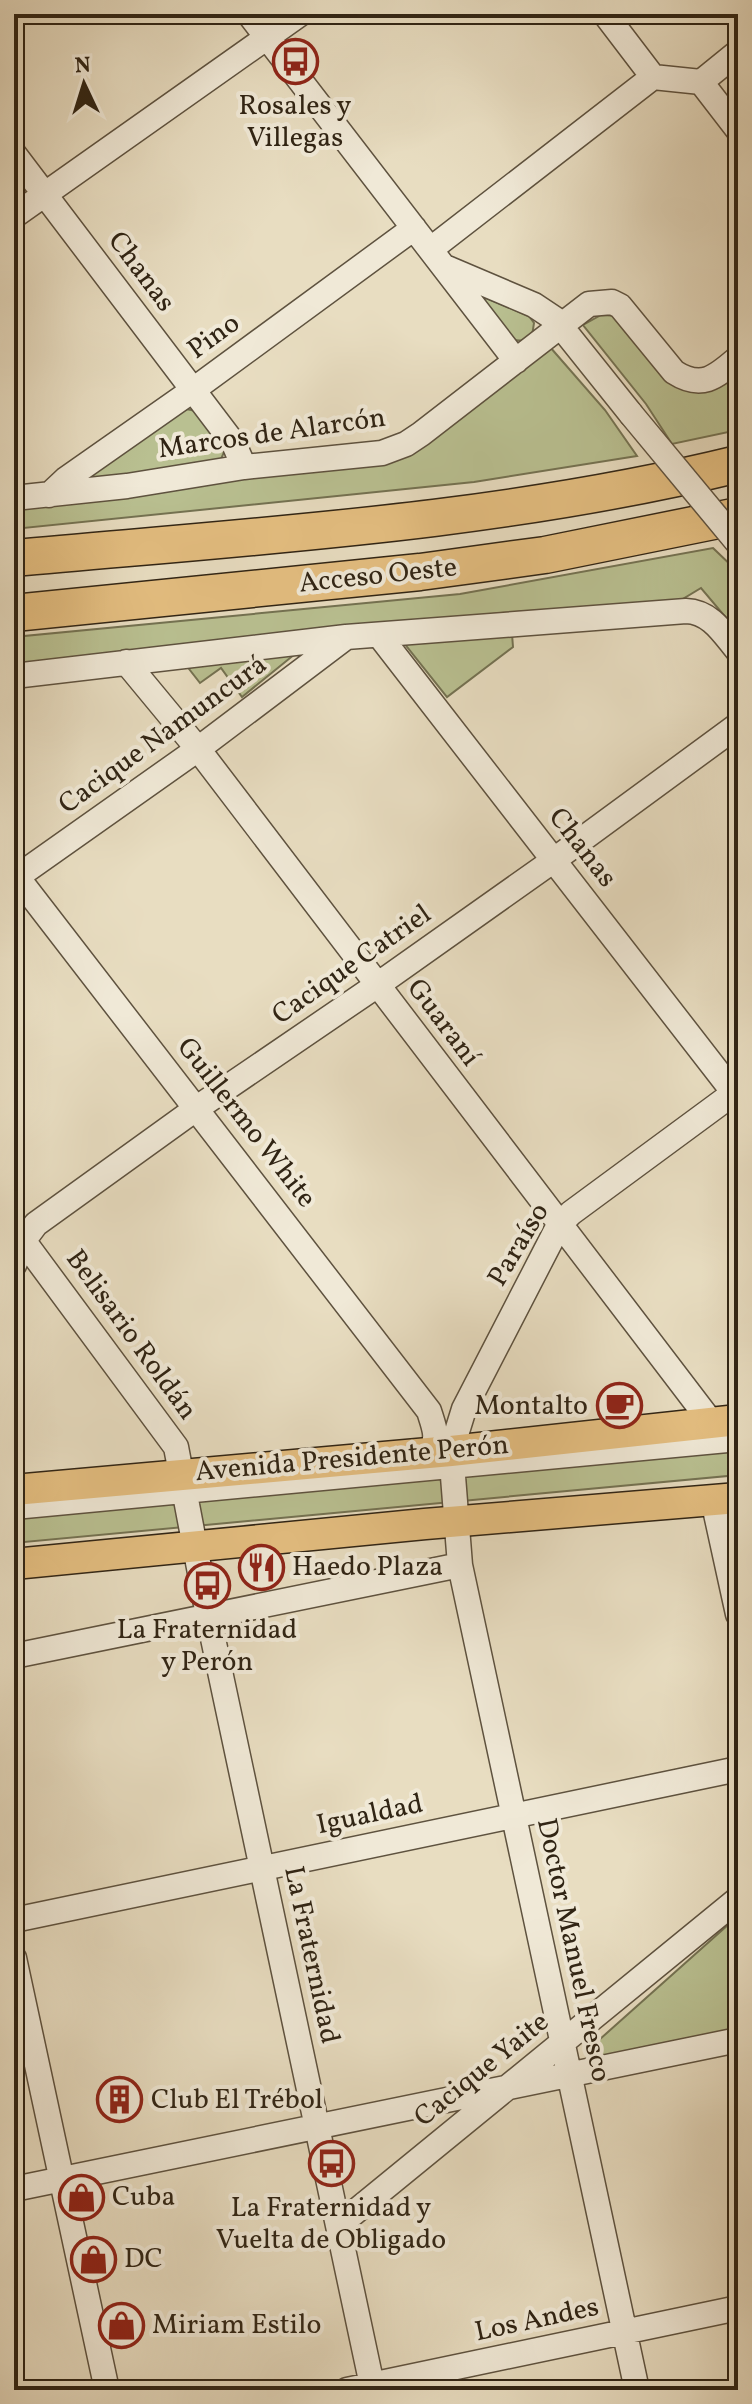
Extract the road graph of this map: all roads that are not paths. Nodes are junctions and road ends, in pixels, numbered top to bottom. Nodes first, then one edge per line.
1 (249, 14) edge
2 (300, 14) edge
3 (605, 14) edge
4 (268, 39) junction
5 (738, 52) edge
6 (653, 77) junction
7 (701, 82) junction
8 (738, 130) edge
9 (14, 154) edge
10 (45, 194) junction
11 (14, 216) edge
12 (414, 228) junction
13 (438, 258) junction
14 (561, 325) junction
15 (738, 358) edge
16 (516, 361) junction
17 (193, 390) junction
18 (738, 464) edge
19 (244, 467) junction
20 (49, 495) junction
21 (14, 498) edge
22 (738, 516) edge
23 (738, 543) edge
24 (14, 558) edge
25 (14, 613) edge
26 (379, 635) junction
27 (346, 637) junction
28 (738, 651) edge
29 (126, 662) junction
30 (14, 676) edge
31 (738, 725) edge
32 (198, 749) junction
33 (554, 860) junction
34 (15, 876) edge
35 (376, 986) junction
36 (737, 1094) edge
37 (197, 1108) junction
38 (559, 1225) junction
39 (19, 1234) edge
40 (14, 1265) edge
41 (464, 1409) junction
42 (429, 1411) junction
43 (724, 1421) edge
44 (738, 1439) edge
45 (444, 1457) junction
46 (184, 1483) junction
47 (14, 1490) edge
48 (730, 1495) edge
49 (14, 1507) edge
50 (455, 1517) junction
51 (194, 1539) junction
52 (14, 1549) edge
53 (14, 1564) edge
54 (460, 1565) junction
55 (738, 1614) edge
56 (208, 1615) junction
57 (14, 1656) edge
58 (738, 1769) edge
59 (514, 1816) junction
60 (262, 1868) junction
61 (738, 1899) edge
62 (14, 1920) edge
63 (14, 1958) edge
64 (738, 2040) edge
65 (563, 2044) junction
66 (570, 2074) junction
67 (511, 2085) junction
68 (318, 2125) junction
69 (62, 2179) junction
70 (14, 2189) edge
71 (339, 2225) junction
72 (738, 2308) edge
73 (624, 2332) junction
74 (372, 2388) edge
75 (107, 2390) edge
76 (347, 2390) edge
77 (637, 2390) edge

1 - 4 street
2 - 4 street
3 - 6 street
4 - 10 street
4 - 12 street
5 - 7 street
6 - 7 street
6 - 13 street
7 - 8 street
9 - 10 street, Chanas
10 - 11 street
10 - 17 street, Chanas
12 - 13 street
12 - 17 street, Pino
13 - 14 street
13 - 16 street
14 - 15 street, Marcos de Alarcón
14 - 16 street, Marcos de Alarcón
14 - 23 street, bridge
16 - 19 street, Marcos de Alarcón
17 - 19 street, Chanas
17 - 20 street, Pino
18 - 24 highway, Acceso Oeste
19 - 20 street, Marcos de Alarcón
20 - 21 street, Marcos de Alarcón
22 - 25 highway, Acceso Oeste
26 - 27 street
26 - 28 street
26 - 33 street, Chanas
27 - 29 street
27 - 32 street, Cacique Namuncurá
29 - 30 street
29 - 32 street, Guaraní
31 - 33 street, Cacique Catriel
32 - 34 street, Cacique Namuncurá
32 - 35 street, Guaraní
33 - 35 street, Cacique Catriel
33 - 36 street, Chanas
34 - 37 street, Guillermo White
35 - 37 street, Cacique Catriel
35 - 38 street, Guaraní
36 - 38 street, Paraíso
37 - 39 street, Cacique Catriel
37 - 42 street, Guillermo White
38 - 41 street, Paraíso
38 - 43 street, Guaraní
39 - 40 street, Cacique Catriel
39 - 46 street, Belisario Roldán
41 - 42 street
41 - 45 street, Paraíso
42 - 45 street
43 - 45 main road, Avenida Presidente Perón
44 - 45 street
45 - 46 main road, Avenida Presidente Perón
45 - 50 street, Doctor Manuel Fresco
46 - 47 main road, Avenida Presidente Perón
46 - 49 street
46 - 51 street, Belisario Roldán
48 - 50 main road
48 - 55 street
50 - 51 main road
50 - 54 street, Doctor Manuel Fresco
51 - 52 street
51 - 53 main road
51 - 56 street, La Fraternidad
54 - 56 street
54 - 59 street, Doctor Manuel Fresco
56 - 57 street
56 - 60 street, La Fraternidad
58 - 59 street, Igualdad
59 - 60 street, Igualdad
59 - 65 street, Doctor Manuel Fresco
60 - 62 street, Igualdad
60 - 68 street, La Fraternidad
61 - 65 street, Cacique Yaite
63 - 69 street
64 - 66 street
65 - 66 street, Doctor Manuel Fresco
65 - 67 street, Cacique Yaite
66 - 67 street
66 - 73 street, Doctor Manuel Fresco
67 - 68 street
67 - 71 street, Cacique Yaite
68 - 69 street
68 - 71 street, La Fraternidad
69 - 70 street
69 - 75 street
71 - 74 street, La Fraternidad
72 - 73 street, Los Andes
73 - 74 street, Los Andes
73 - 77 street, Doctor Manuel Fresco
74 - 76 street, Los Andes

